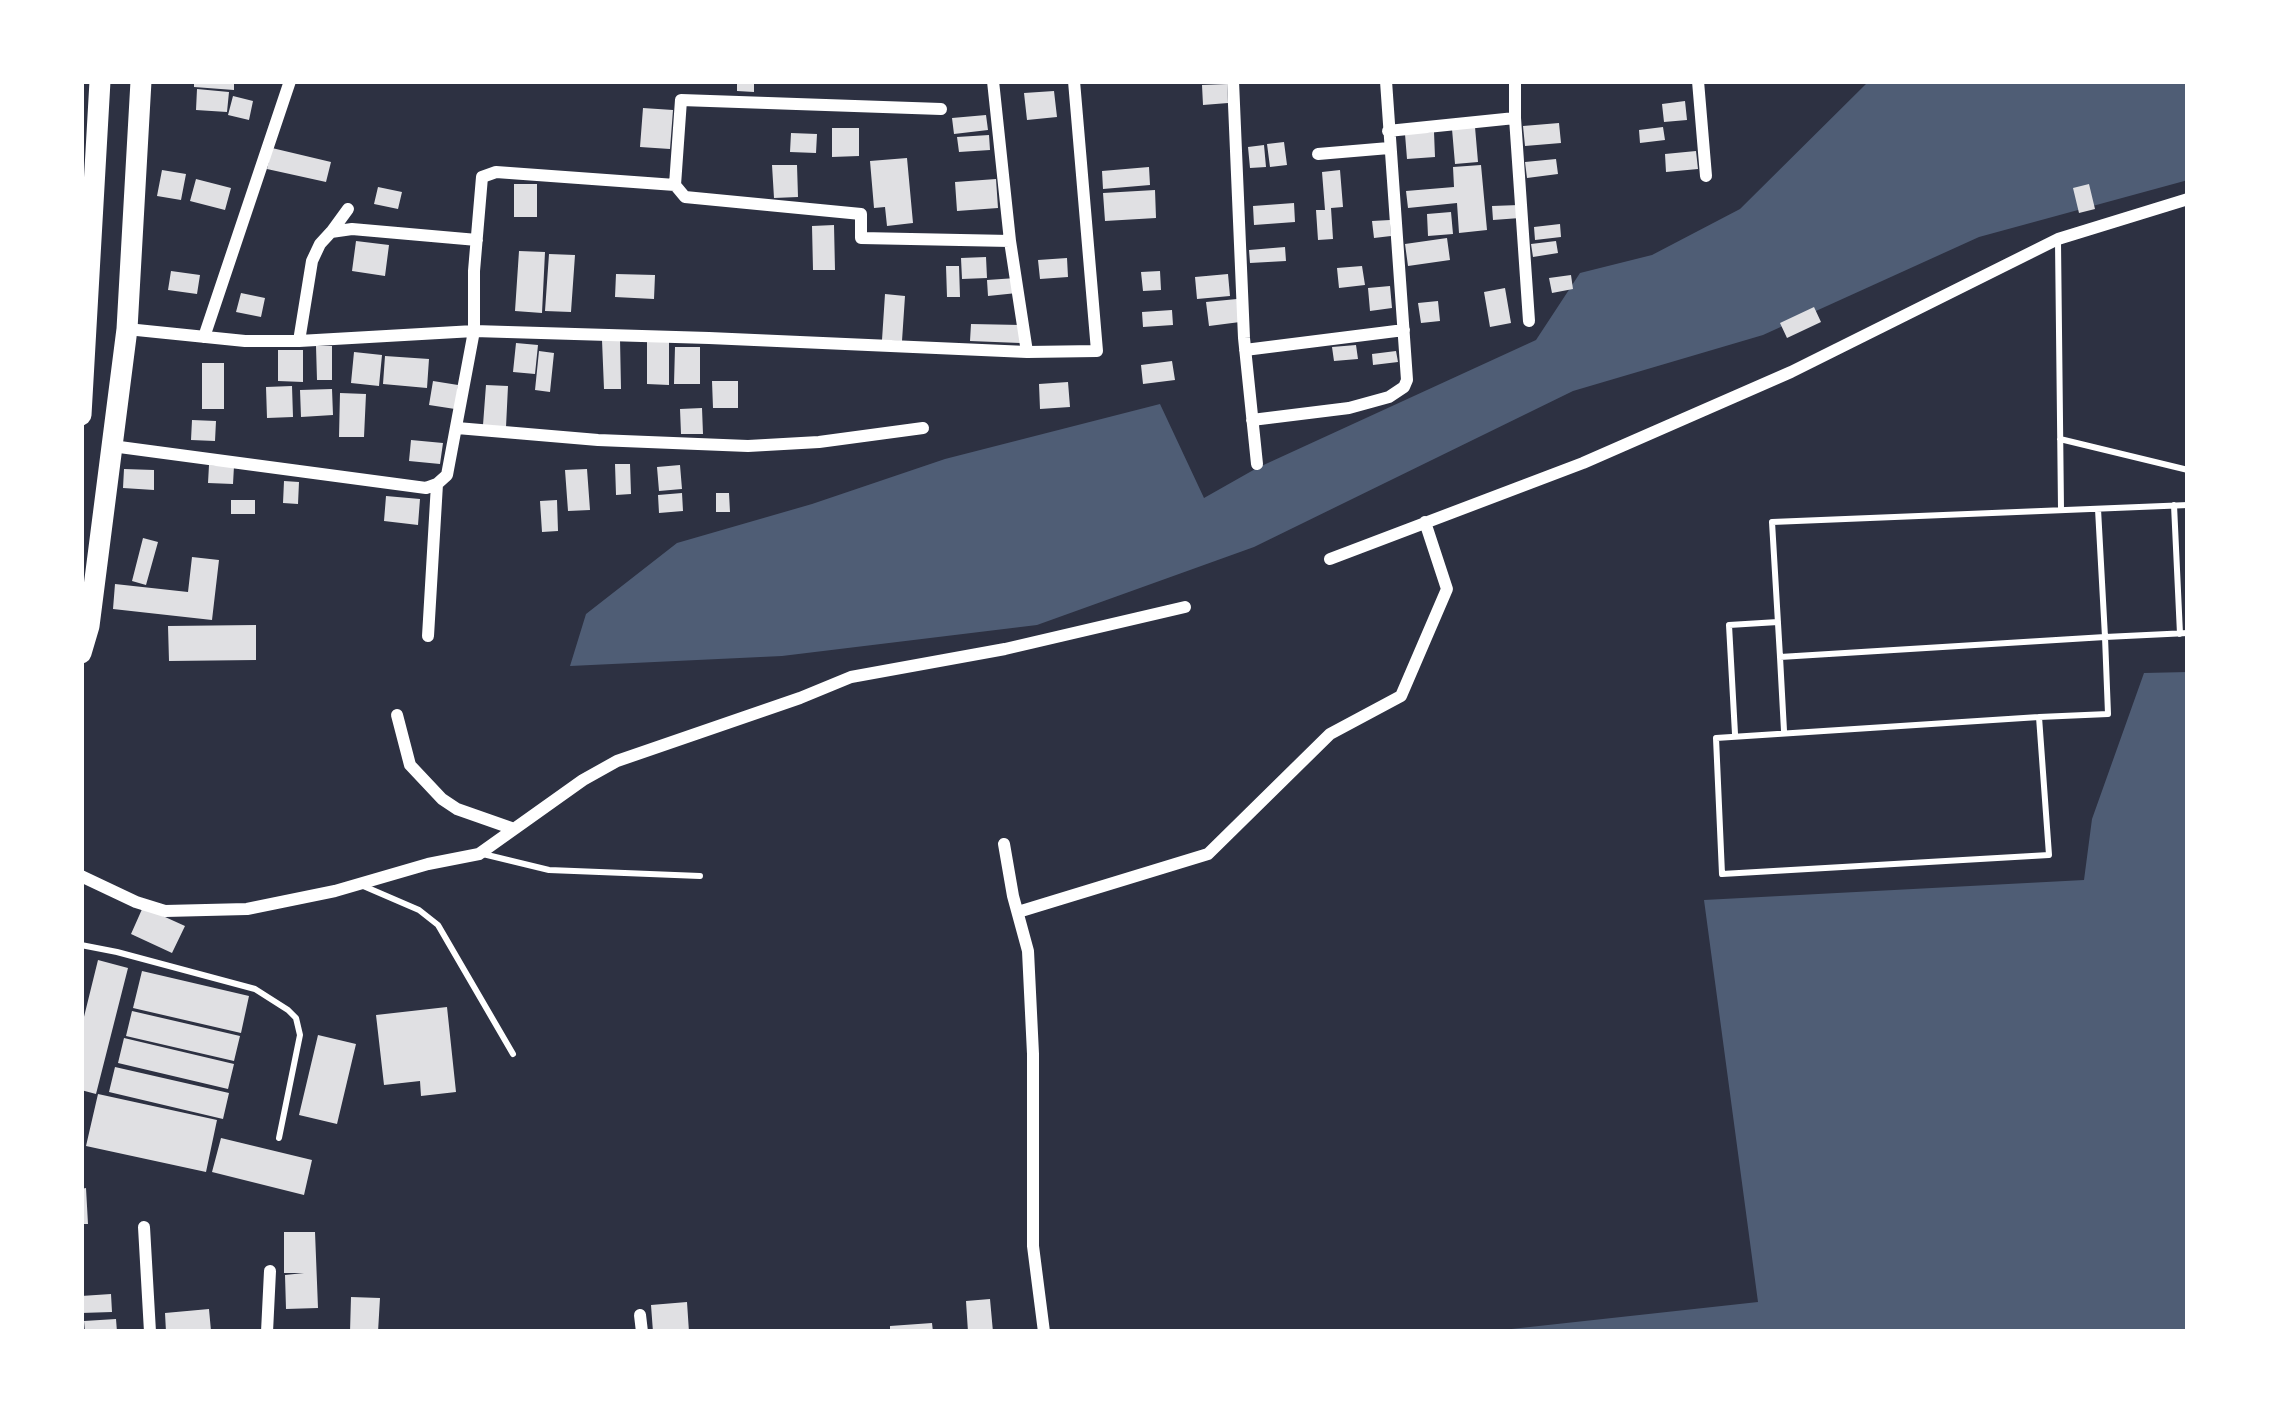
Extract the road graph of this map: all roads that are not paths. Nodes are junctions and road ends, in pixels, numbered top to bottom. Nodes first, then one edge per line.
1 (140, 81) edge
2 (290, 81) edge
3 (993, 81) edge
4 (1074, 81) edge
5 (1233, 81) edge
6 (1385, 81) edge
7 (1515, 81) edge
8 (1698, 81) edge
9 (93, 92) edge
10 (941, 109) dead end
11 (1515, 118) junction
12 (1388, 131) junction
13 (1389, 148) junction
14 (1318, 154) dead end
15 (1706, 176) dead end
16 (675, 185) junction
17 (2188, 199) edge
18 (348, 209) dead end
19 (331, 232) junction
20 (2058, 239) junction
21 (476, 240) junction
22 (1010, 242) junction
23 (1529, 321) dead end
24 (127, 329) junction
25 (1404, 329) junction
26 (474, 332) junction
27 (204, 337) junction
28 (299, 341) junction
29 (1245, 350) junction
30 (1027, 352) junction
31 (82, 377) edge
32 (81, 415) edge
33 (1252, 420) junction
34 (458, 428) junction
35 (923, 428) dead end
36 (2060, 439) junction
37 (112, 446) junction
38 (1256, 464) dead end
39 (2188, 470) edge
40 (437, 484) junction
41 (2174, 505) junction
42 (2188, 505) edge
43 (2061, 508) junction
44 (2098, 509) junction
45 (1425, 522) junction
46 (1330, 559) dead end
47 (1185, 607) dead end
48 (1778, 622) junction
49 (2184, 634) edge
50 (428, 636) dead end
51 (2105, 637) junction
52 (81, 652) edge
53 (1780, 657) junction
54 (397, 715) dead end
55 (2039, 717) junction
56 (1784, 733) junction
57 (1735, 736) junction
58 (514, 829) junction
59 (1004, 844) dead end
60 (479, 854) junction
61 (81, 876) edge
62 (700, 876) dead end
63 (358, 884) junction
64 (1018, 912) junction
65 (81, 945) edge
66 (513, 1054) dead end
67 (279, 1138) dead end
68 (144, 1227) dead end
69 (270, 1271) dead end
70 (640, 1316) dead end
71 (150, 1332) edge
72 (267, 1332) edge
73 (642, 1332) edge
74 (1044, 1332) edge

1 - 24 main road
2 - 27 street
3 - 22 street
4 - 30 street
5 - 29 street
6 - 12 street
7 - 11 street
8 - 15 street
9 - 31 main road
10 - 16 street
11 - 12 street
11 - 23 street
12 - 13 street
13 - 14 street
13 - 25 street
16 - 21 street
16 - 22 street
17 - 20 street
18 - 19 street
19 - 21 street
19 - 28 street
20 - 36 lane
20 - 45 street
21 - 26 street
22 - 30 street
24 - 27 street
24 - 37 main road
25 - 29 street
25 - 33 street
26 - 28 street
26 - 30 street
26 - 34 street
27 - 28 street
29 - 33 street
31 - 32 main road
33 - 38 street
34 - 35 street
34 - 40 street
36 - 39 lane
36 - 43 lane
37 - 40 street
37 - 52 main road
40 - 50 street
41 - 42 lane
41 - 44 lane
41 - 49 lane
43 - 44 lane
43 - 48 lane
44 - 51 lane
45 - 46 street
45 - 64 street
47 - 58 street
48 - 53 lane
48 - 57 lane
49 - 51 lane
51 - 53 lane
51 - 55 lane
53 - 56 lane
54 - 58 street
55 - 56 lane
55 - 57 lane
56 - 57 lane
58 - 60 street
59 - 64 street
60 - 62 lane
60 - 63 street
61 - 63 street
63 - 66 lane
64 - 74 street
65 - 67 lane
68 - 71 street
69 - 72 street
70 - 73 street

